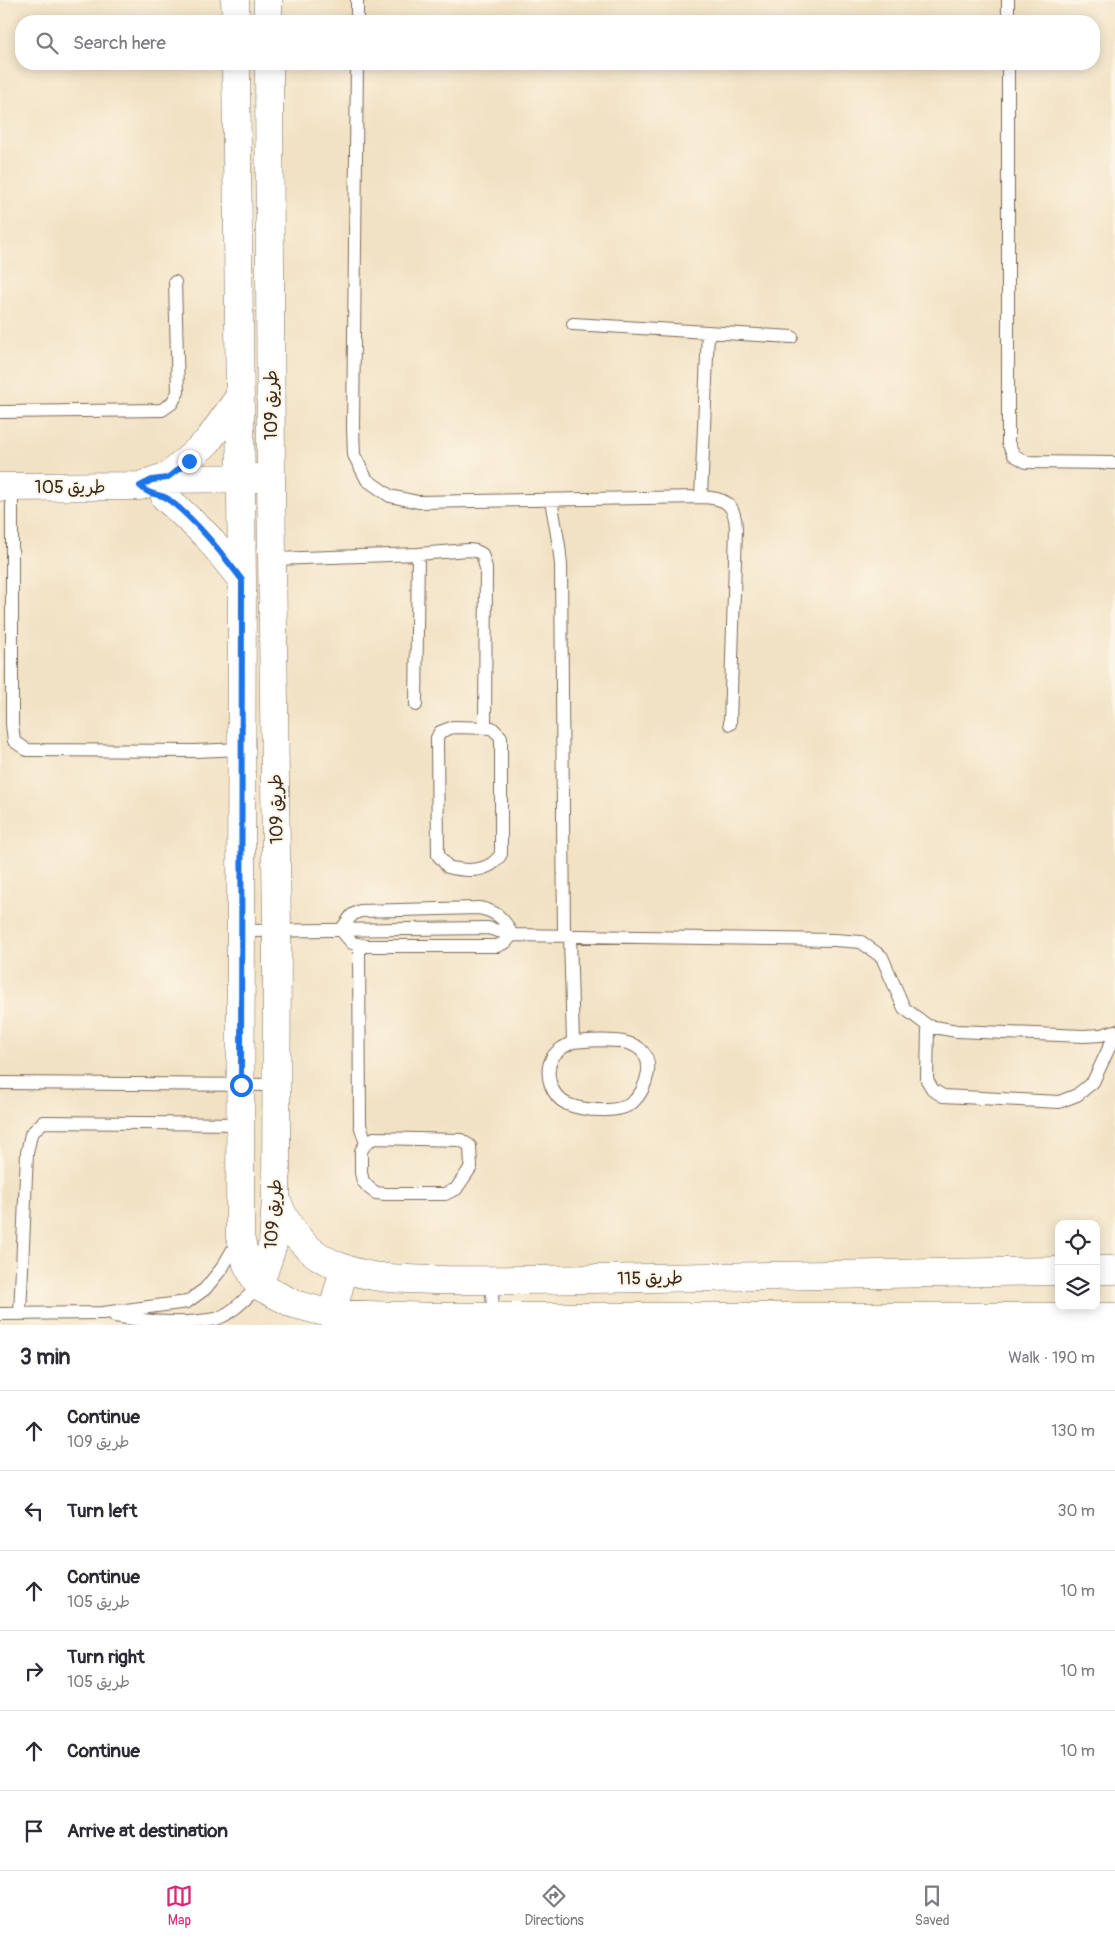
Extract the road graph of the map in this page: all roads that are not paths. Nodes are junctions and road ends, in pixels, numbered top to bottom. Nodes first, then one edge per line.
1 (235, 0) edge
2 (268, 0) edge
3 (357, 0) edge
4 (1008, 0) edge
5 (236, 15) edge
6 (268, 15) edge
7 (357, 15) edge
8 (1008, 15) edge
9 (236, 70) edge
10 (269, 70) edge
11 (357, 70) edge
12 (1008, 70) edge
13 (175, 282) dead end
14 (572, 324) dead end
15 (708, 332) junction
16 (792, 336) dead end
17 (240, 396) junction
18 (0, 412) edge
19 (1115, 463) edge
20 (6, 487) edge
21 (166, 488) junction
22 (241, 488) junction
23 (271, 488) junction
24 (700, 497) junction
25 (551, 500) junction
26 (418, 554) junction
27 (274, 559) junction
28 (242, 580) junction
29 (416, 705) dead end
30 (730, 724) dead end
31 (485, 728) junction
32 (242, 749) junction
33 (341, 930) junction
34 (241, 931) junction
35 (277, 931) junction
36 (512, 935) junction
37 (566, 936) junction
38 (359, 946) junction
39 (928, 1026) junction
40 (1115, 1031) edge
41 (1115, 1035) edge
42 (572, 1042) junction
43 (0, 1083) edge
44 (241, 1085) junction
45 (275, 1085) junction
46 (241, 1124) junction
47 (366, 1143) junction
48 (276, 1199) junction
49 (240, 1237) junction
50 (344, 1268) junction
51 (1100, 1270) edge
52 (1115, 1270) edge
53 (1055, 1271) edge
54 (491, 1281) junction
55 (259, 1286) junction
56 (103, 1313) junction
57 (0, 1314) edge
58 (20, 1314) junction
59 (332, 1314) junction
60 (1115, 1317) edge
61 (495, 1321) edge
62 (1018, 1321) edge

1 - 5 street
2 - 6 street
3 - 7 lane
4 - 8 lane
9 - 17 street, طريق 109
10 - 23 street, طريق 109
11 - 25 lane
12 - 19 lane
13 - 18 lane
14 - 15 lane
15 - 16 lane
15 - 24 lane
17 - 21 street
17 - 22 street, طريق 109
20 - 21 street, طريق 105
20 - 32 lane
21 - 22 street, طريق 105
21 - 28 street
22 - 23 street, طريق 105
22 - 28 street, طريق 109
23 - 27 street, طريق 109
24 - 25 lane
24 - 30 lane
25 - 37 lane
26 - 27 lane
26 - 29 lane
26 - 31 lane
27 - 35 street, طريق 109
28 - 32 street, طريق 109
31 - 31 lane
32 - 34 street, طريق 109
33 - 35 lane
33 - 36 lane
33 - 36 lane
33 - 38 lane
34 - 35 lane
34 - 44 street, طريق 109
35 - 45 street, طريق 109
36 - 37 lane
36 - 38 lane
37 - 39 lane
37 - 42 lane
38 - 47 lane
39 - 40 lane
39 - 41 lane
42 - 42 lane
43 - 44 lane
44 - 45 lane
44 - 46 street, طريق 109
45 - 48 street, طريق 109
46 - 49 street, طريق 109
46 - 58 lane
47 - 47 lane
48 - 50 street, طريق 115
48 - 55 street, طريق 109
49 - 55 street, طريق 109
49 - 56 lane
50 - 54 street, طريق 115
50 - 59 street
51 - 52 street
53 - 54 street, طريق 115
54 - 61 lane
55 - 56 lane
55 - 59 street
56 - 58 lane
57 - 58 lane
59 - 61 street
60 - 62 street
61 - 62 street

